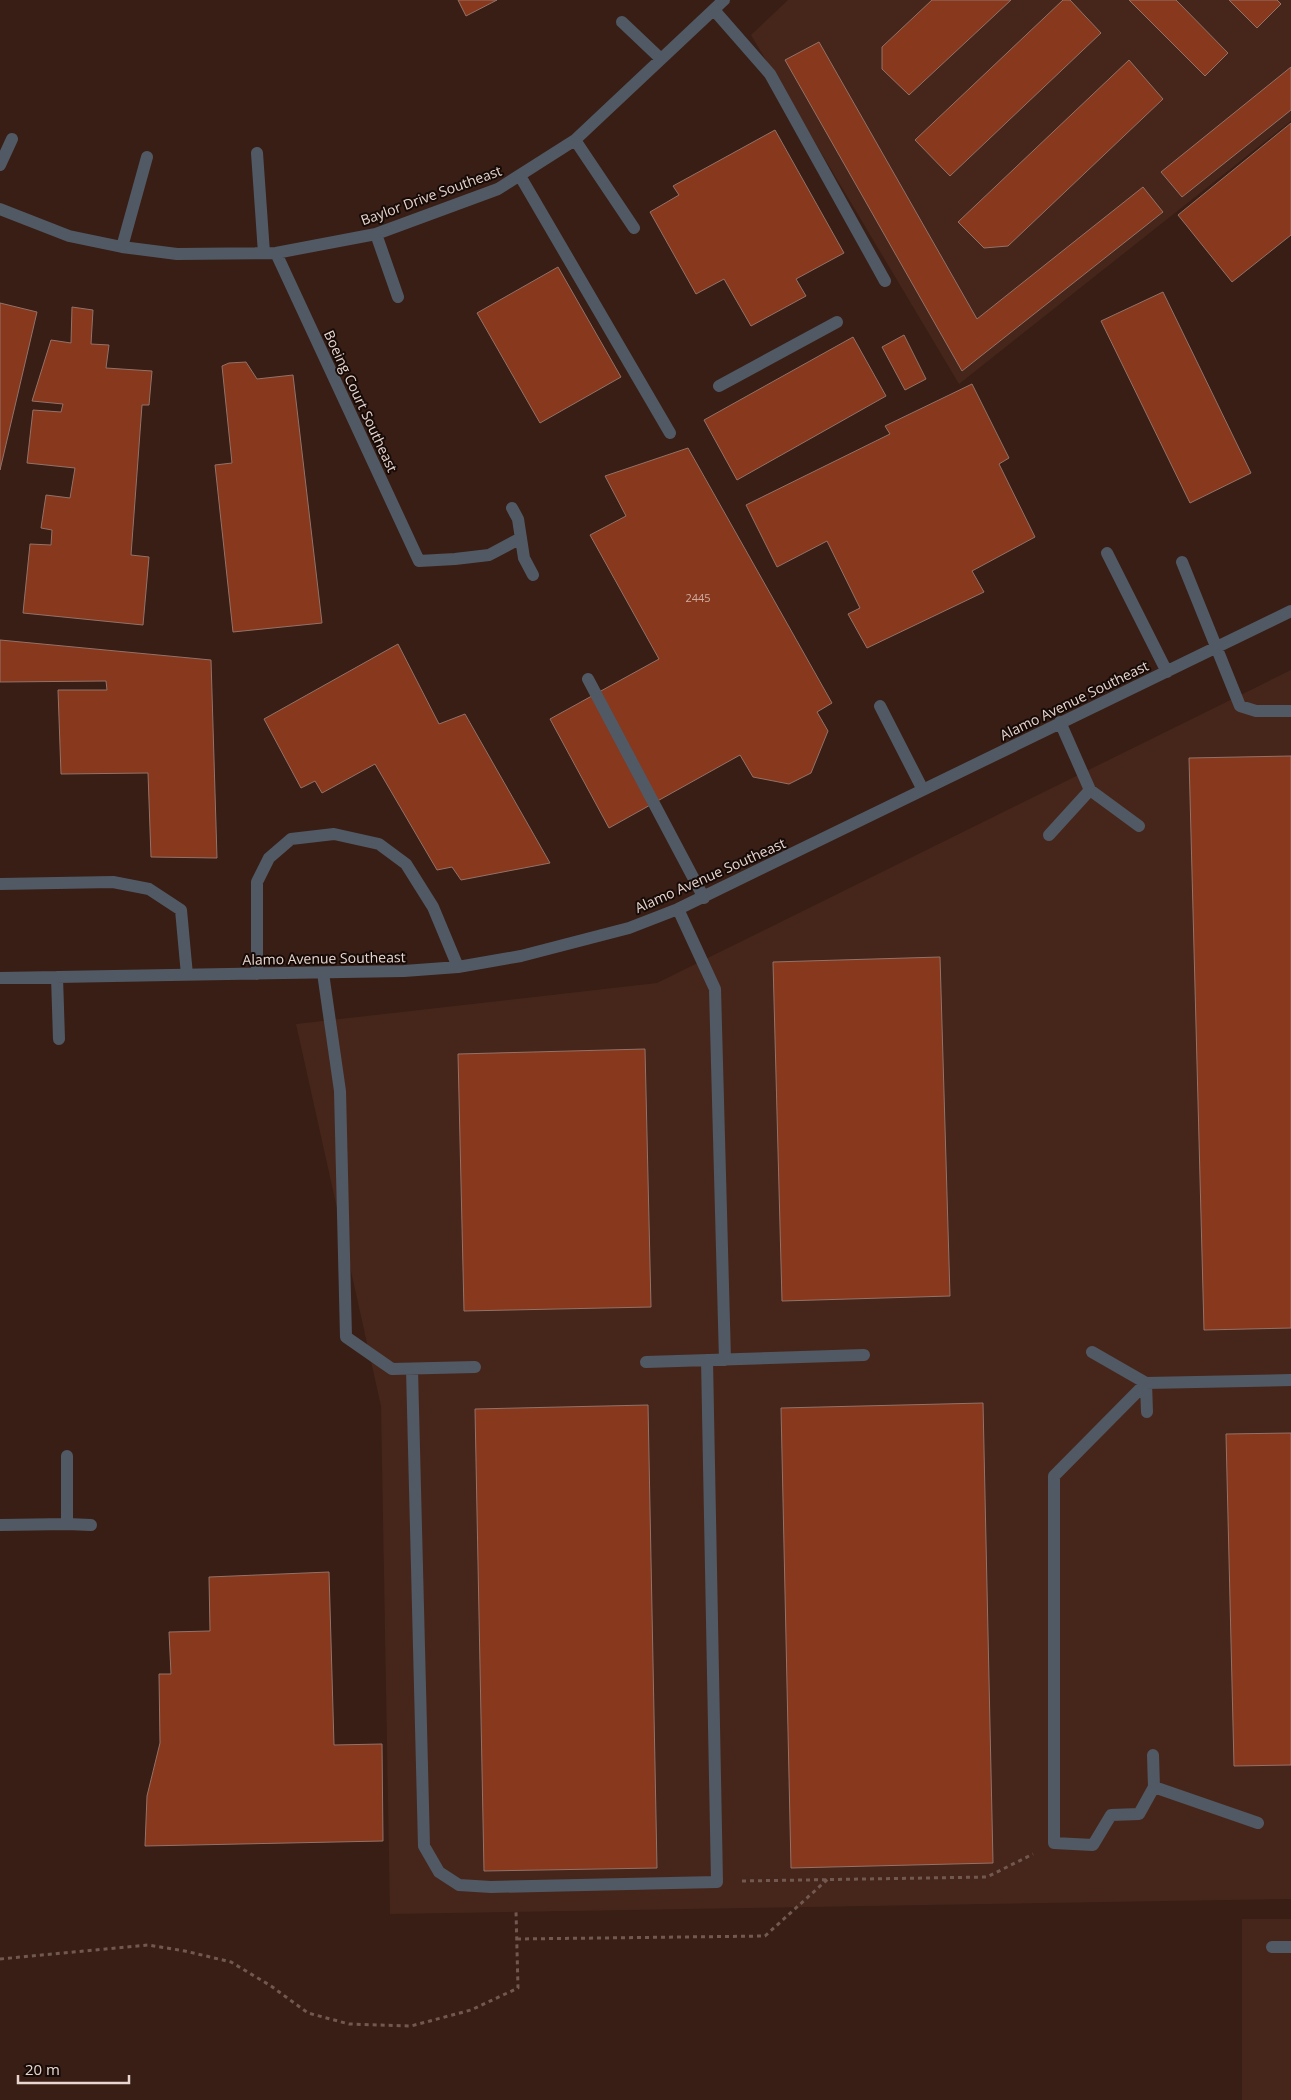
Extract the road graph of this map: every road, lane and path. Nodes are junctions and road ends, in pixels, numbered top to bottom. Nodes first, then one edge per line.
1 (724, 0) edge
2 (714, 10) junction
3 (622, 22) dead end
4 (661, 59) junction
5 (12, 139) dead end
6 (575, 140) junction
7 (257, 153) dead end
8 (147, 157) dead end
9 (0, 165) edge
10 (520, 176) junction
11 (0, 209) edge
12 (634, 228) dead end
13 (376, 234) junction
14 (122, 246) junction
15 (270, 253) junction
16 (885, 281) dead end
17 (398, 297) dead end
18 (837, 322) dead end
19 (719, 386) dead end
20 (670, 433) dead end
21 (512, 508) dead end
22 (521, 538) junction
23 (1107, 554) dead end
24 (1182, 562) dead end
25 (533, 575) dead end
26 (1291, 611) edge
27 (1217, 648) junction
28 (1167, 672) junction
29 (588, 679) dead end
30 (880, 706) dead end
31 (1291, 711) edge
32 (1060, 722) junction
33 (923, 790) junction
34 (1090, 790) junction
35 (1138, 826) dead end
36 (1049, 835) dead end
37 (0, 884) edge
38 (704, 898) junction
39 (678, 909) junction
40 (458, 967) junction
41 (323, 973) junction
42 (257, 974) junction
43 (187, 975) junction
44 (0, 978) edge
45 (57, 978) junction
46 (59, 1039) dead end
47 (1092, 1352) dead end
48 (864, 1356) dead end
49 (707, 1360) junction
50 (725, 1360) junction
51 (646, 1362) dead end
52 (475, 1366) dead end
53 (412, 1369) junction
54 (1291, 1380) edge
55 (1146, 1383) junction
56 (1147, 1412) dead end
57 (67, 1456) dead end
58 (67, 1524) junction
59 (91, 1524) dead end
60 (0, 1526) edge
61 (1153, 1755) dead end
62 (1154, 1788) junction
63 (1258, 1823) dead end
64 (1054, 1843) junction
65 (829, 1878) junction
66 (717, 1882) junction
67 (515, 1887) junction
68 (517, 1939) junction
69 (1272, 1947) dead end
70 (1291, 1947) edge
71 (0, 1959) edge

1 - 2 street, Baylor Drive Southeast
2 - 4 street, Baylor Drive Southeast
2 - 16 street
3 - 4 street
4 - 6 street, Baylor Drive Southeast
5 - 9 street
6 - 10 street, Baylor Drive Southeast
6 - 12 street
7 - 15 street
8 - 14 street
10 - 13 street, Baylor Drive Southeast
10 - 20 street
11 - 14 street, Baylor Drive Southeast
13 - 15 street, Baylor Drive Southeast
13 - 17 street
14 - 15 street, Baylor Drive Southeast
15 - 22 street, Boeing Court Southeast
18 - 19 street
21 - 22 street
22 - 25 street
23 - 28 street
24 - 27 street
26 - 27 street, Alamo Avenue Southeast
27 - 28 street, Alamo Avenue Southeast
27 - 31 street
28 - 32 street, Alamo Avenue Southeast
29 - 38 street
30 - 33 street
32 - 33 street, Alamo Avenue Southeast
32 - 34 street
33 - 38 street, Alamo Avenue Southeast
34 - 35 street
34 - 36 street
37 - 43 street
38 - 39 street, Alamo Avenue Southeast
39 - 40 street, Alamo Avenue Southeast
39 - 50 street
40 - 41 street, Alamo Avenue Southeast
40 - 42 street
41 - 42 street, Alamo Avenue Southeast
41 - 53 street
42 - 43 street, Alamo Avenue Southeast
43 - 45 street, Alamo Avenue Southeast
44 - 45 street, Alamo Avenue Southeast
45 - 46 street
47 - 55 street
48 - 50 street
49 - 50 street
49 - 51 street
49 - 66 street
52 - 53 street
53 - 67 street
54 - 55 street
55 - 56 street
55 - 64 street
57 - 58 street
58 - 59 street
58 - 60 street
61 - 62 street
62 - 63 street
62 - 64 street
64 - 65 path
65 - 66 path
65 - 68 path
66 - 67 street
67 - 68 path
68 - 71 path
69 - 70 street

